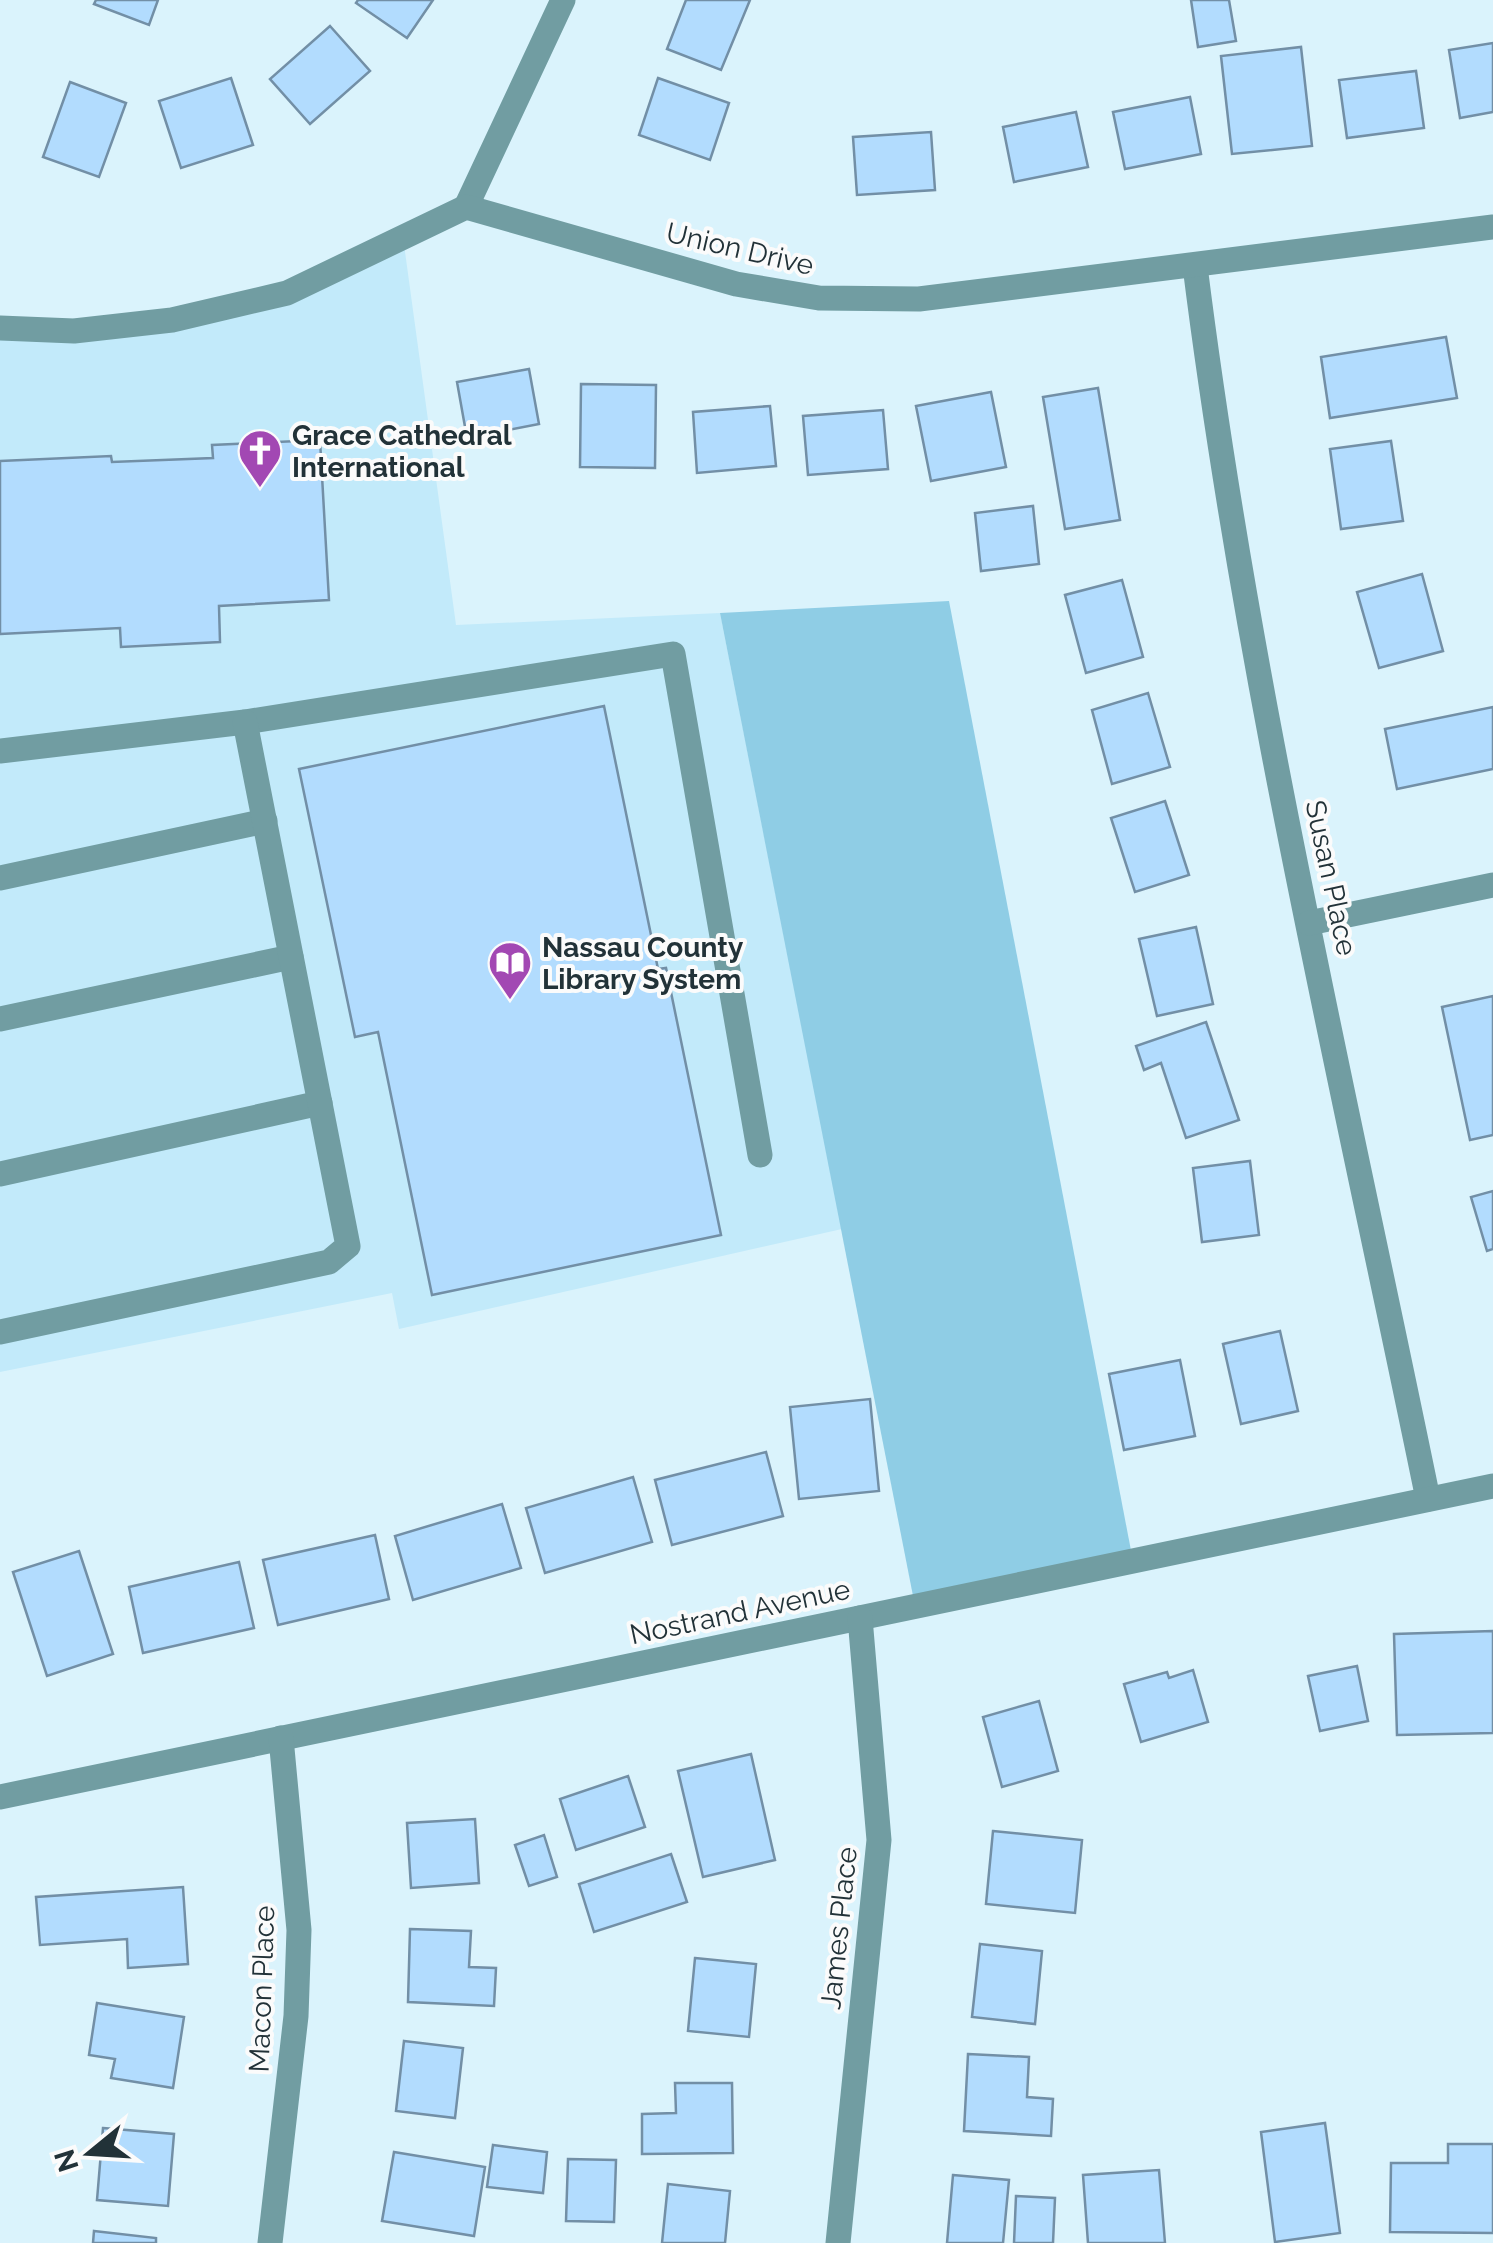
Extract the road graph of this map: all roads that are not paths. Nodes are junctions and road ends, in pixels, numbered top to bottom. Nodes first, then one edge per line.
1 (563, 0) edge
2 (466, 207) junction
3 (1493, 227) edge
4 (1195, 266) junction
5 (0, 328) edge
6 (245, 722) junction
7 (0, 751) edge
8 (264, 821) junction
9 (0, 878) edge
10 (1493, 885) edge
11 (1310, 923) junction
12 (292, 957) junction
13 (0, 1020) edge
14 (320, 1103) junction
15 (760, 1155) dead end
16 (0, 1174) edge
17 (0, 1332) edge
18 (1493, 1486) edge
19 (1428, 1499) junction
20 (860, 1618) junction
21 (281, 1738) junction
22 (0, 1797) edge
23 (270, 2243) edge
24 (838, 2243) edge

1 - 2 street
2 - 4 street, Union Drive
2 - 5 street
3 - 4 street, Union Drive
4 - 11 street, Susan Place
6 - 7 street
6 - 8 street
6 - 15 street
8 - 9 street
8 - 12 street
10 - 11 street
11 - 19 street, Susan Place
12 - 13 street
12 - 14 street
14 - 16 street
14 - 17 street
18 - 19 street, Nostrand Avenue
19 - 20 street, Nostrand Avenue
20 - 21 street, Nostrand Avenue
20 - 24 street, James Place
21 - 22 street, Nostrand Avenue
21 - 23 street, Macon Place

